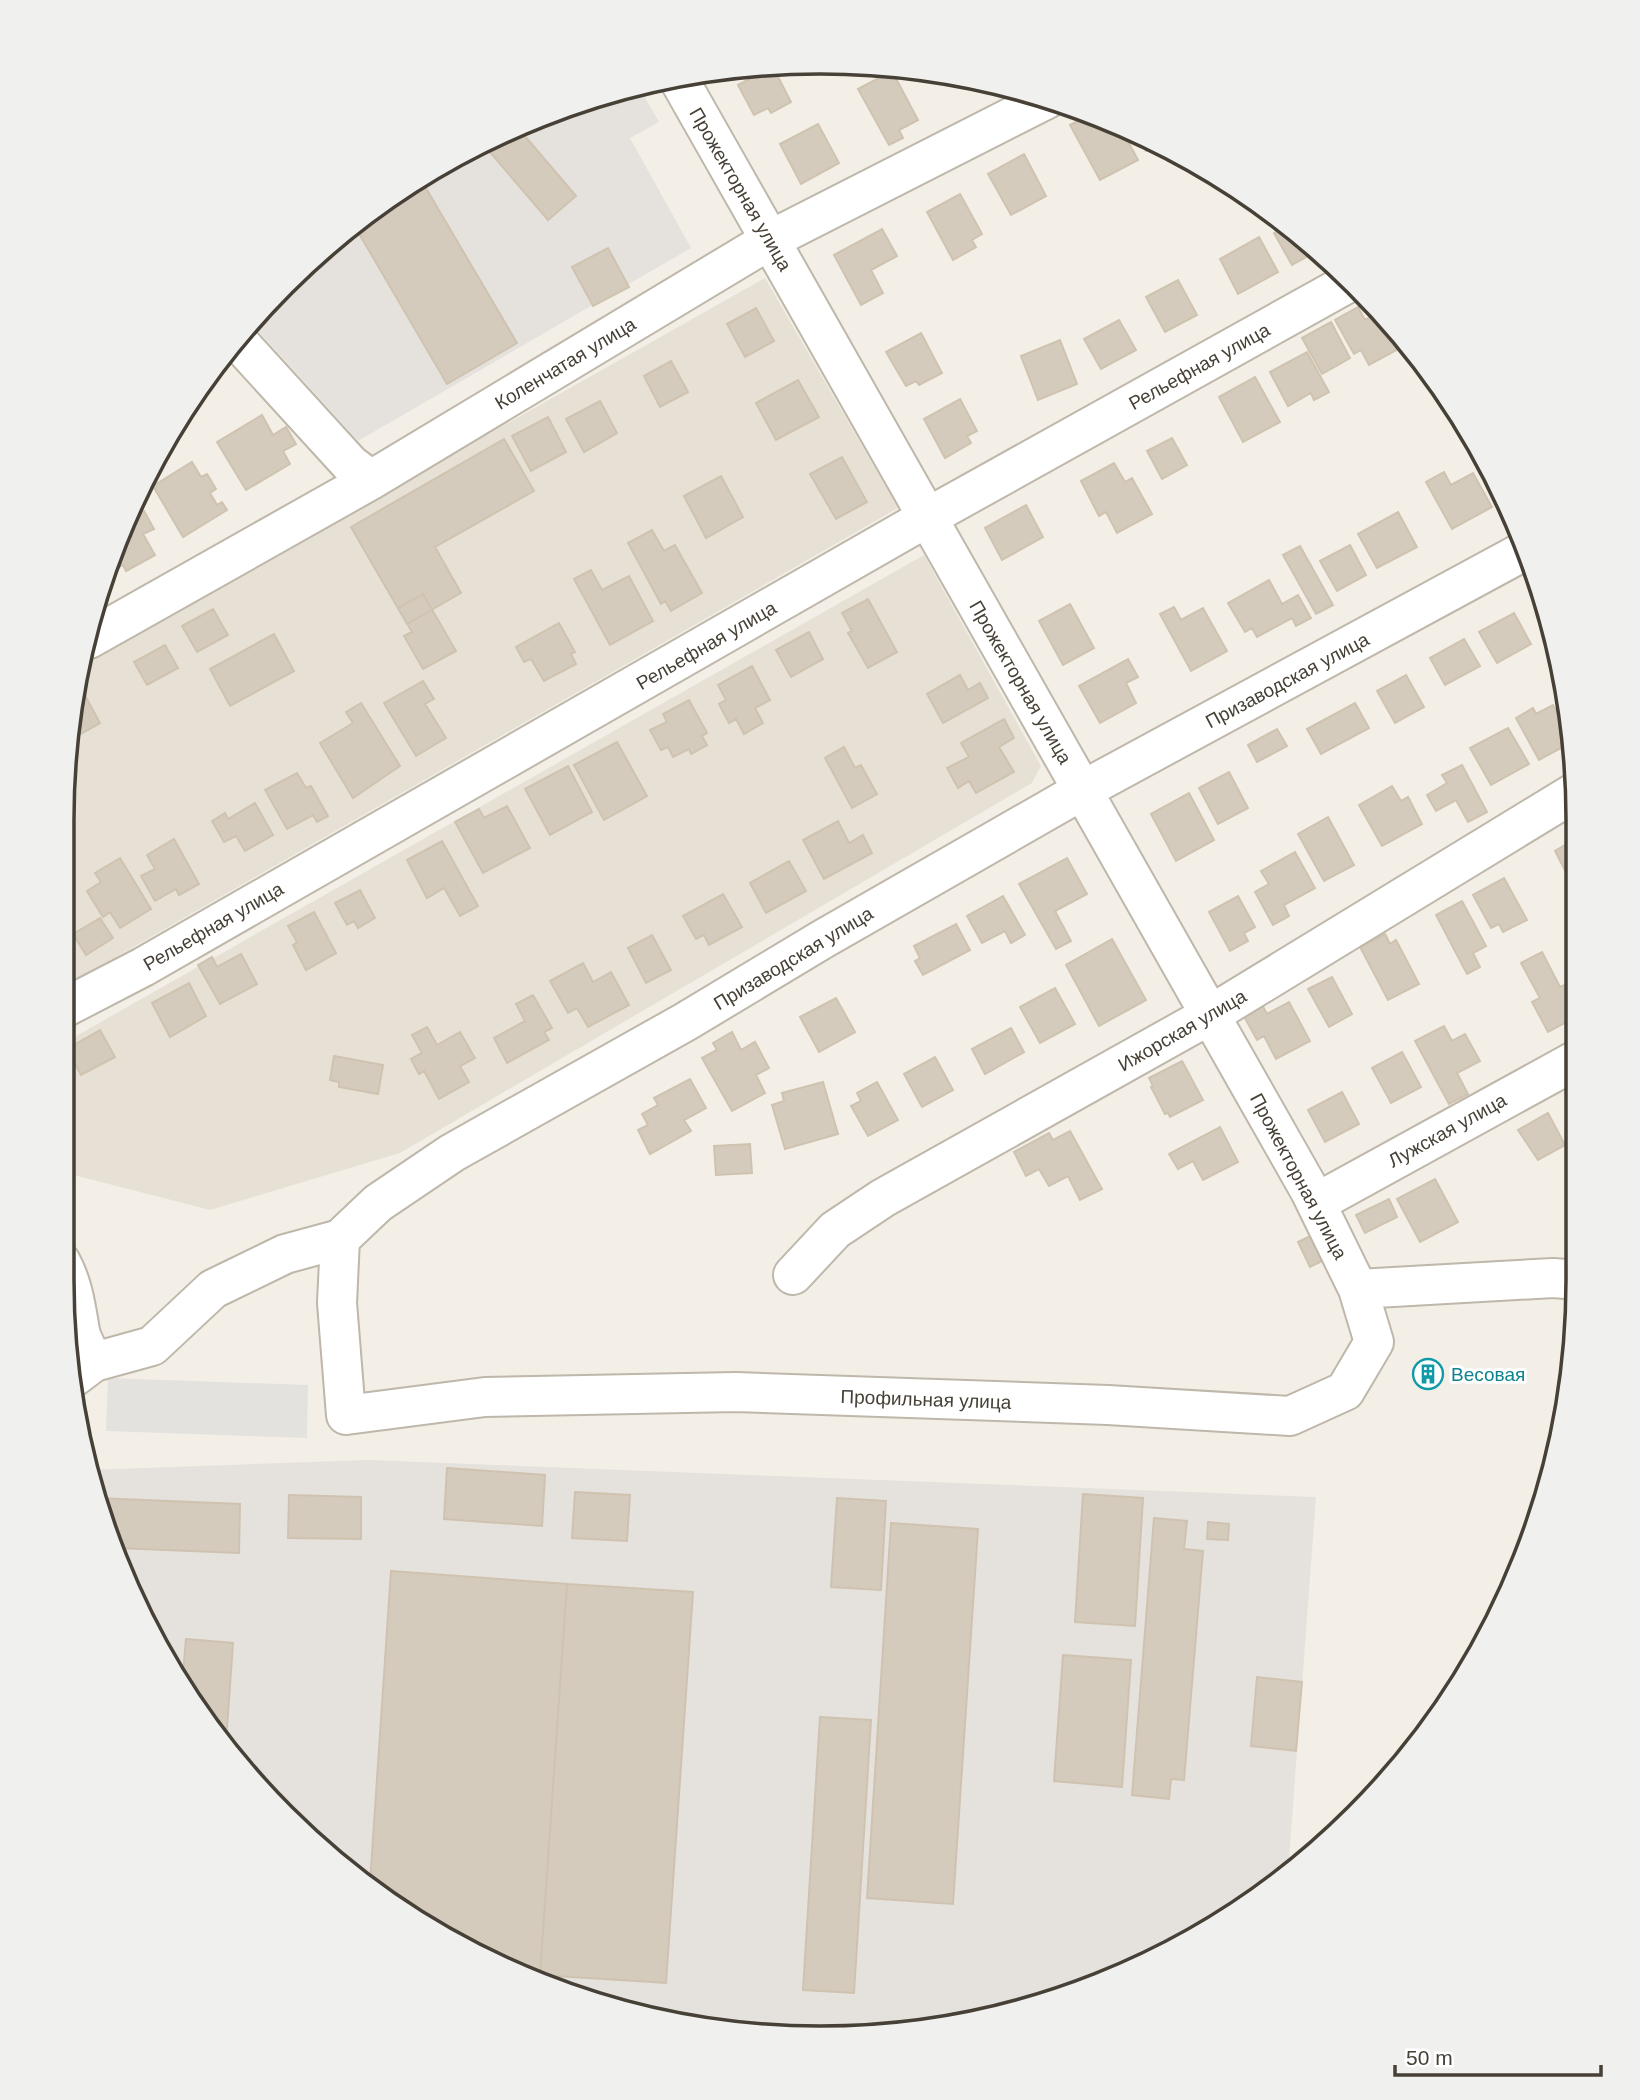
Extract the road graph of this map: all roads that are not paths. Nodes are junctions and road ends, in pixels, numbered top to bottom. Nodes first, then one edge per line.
1 (683, 87) edge
2 (1034, 105) edge
3 (770, 240) junction
4 (1342, 286) edge
5 (243, 347) edge
6 (371, 480) junction
7 (928, 517) junction
8 (1518, 555) edge
9 (97, 634) edge
10 (1083, 790) junction
11 (1566, 798) edge
12 (74, 1003) edge
13 (1210, 1015) junction
14 (1566, 1066) edge
15 (1316, 1203) junction
16 (340, 1238) junction
17 (793, 1275) dead end
18 (1566, 1279) edge
19 (1358, 1289) junction
20 (74, 1299) edge
21 (84, 1369) edge

1 - 3 street, Прожекторная улица
2 - 3 street, Коленчатая улица
3 - 6 street, Коленчатая улица
3 - 7 street, Прожекторная улица
4 - 7 street, Рельефная улица
5 - 6 street
6 - 9 street, Коленчатая улица
7 - 10 street, Прожекторная улица
7 - 12 street, Рельефная улица
8 - 10 street, Призаводская улица
10 - 13 street, Прожекторная улица
10 - 16 street, Призаводская улица
11 - 13 street, Ижорская улица
13 - 15 street, Прожекторная улица
13 - 17 street, Ижорская улица
14 - 15 street, Лужская улица
15 - 19 street, Прожекторная улица
16 - 19 street, Профильная улица
16 - 21 street, Призаводская улица
18 - 19 street
20 - 21 street

